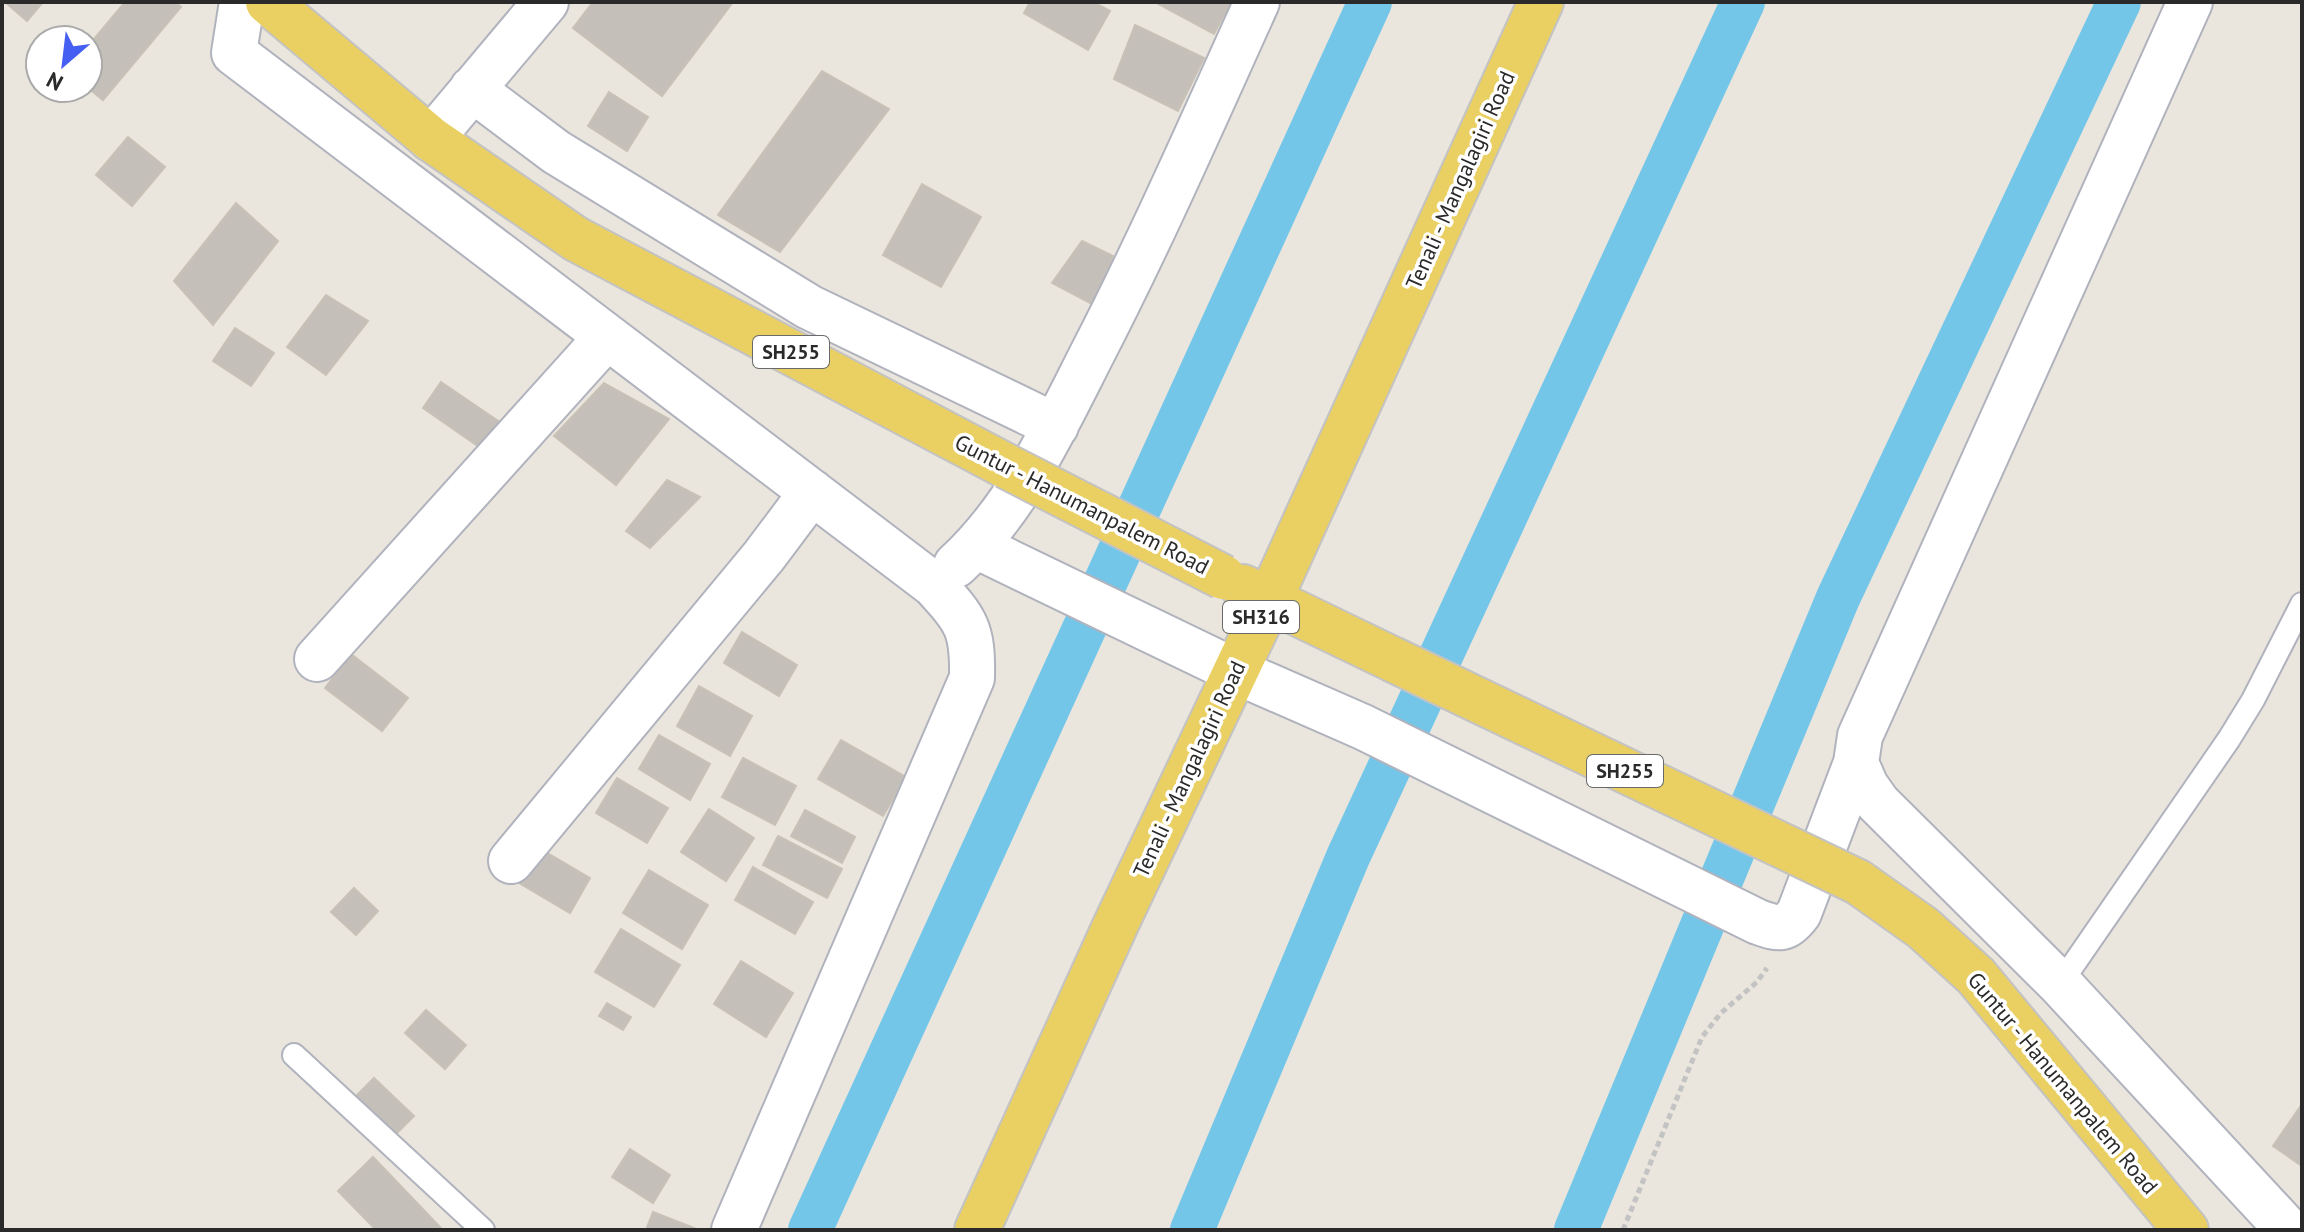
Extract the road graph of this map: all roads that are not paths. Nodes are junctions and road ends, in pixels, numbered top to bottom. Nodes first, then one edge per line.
1 (242, 2) edge
2 (268, 2) edge
3 (546, 2) edge
4 (1257, 2) edge
5 (1541, 2) edge
6 (2190, 2) edge
7 (472, 89) junction
8 (431, 139) junction
9 (606, 338) junction
10 (1056, 426) junction
11 (812, 492) junction
12 (976, 546) junction
13 (934, 585) junction
14 (1270, 599) junction
15 (2302, 604) edge
16 (317, 659) dead end
17 (1235, 671) junction
18 (1856, 763) junction
19 (511, 861) dead end
20 (2060, 984) junction
21 (294, 1055) dead end
22 (483, 1230) edge
23 (734, 1230) edge
24 (977, 1230) edge
25 (2186, 1230) edge
26 (2288, 1230) edge

1 - 9 street
2 - 8 main road, Guntur - Hanumanpalem Road / SH255
3 - 7 street
4 - 10 street
5 - 14 main road, Tenali - Mangalagiri Road / SH316
6 - 18 street
7 - 8 street
7 - 10 street
8 - 14 main road, Guntur - Hanumanpalem Road / SH255, bridge
9 - 11 street
9 - 16 street
10 - 12 street
11 - 13 street
11 - 19 street
12 - 13 street
12 - 17 street
13 - 23 street
14 - 17 main road, Tenali - Mangalagiri Road / SH316
14 - 25 main road, Guntur - Hanumanpalem Road / SH255, bridge
15 - 20 lane
17 - 18 street
17 - 24 main road, Tenali - Mangalagiri Road / SH316
18 - 20 street
20 - 26 street
21 - 22 lane

